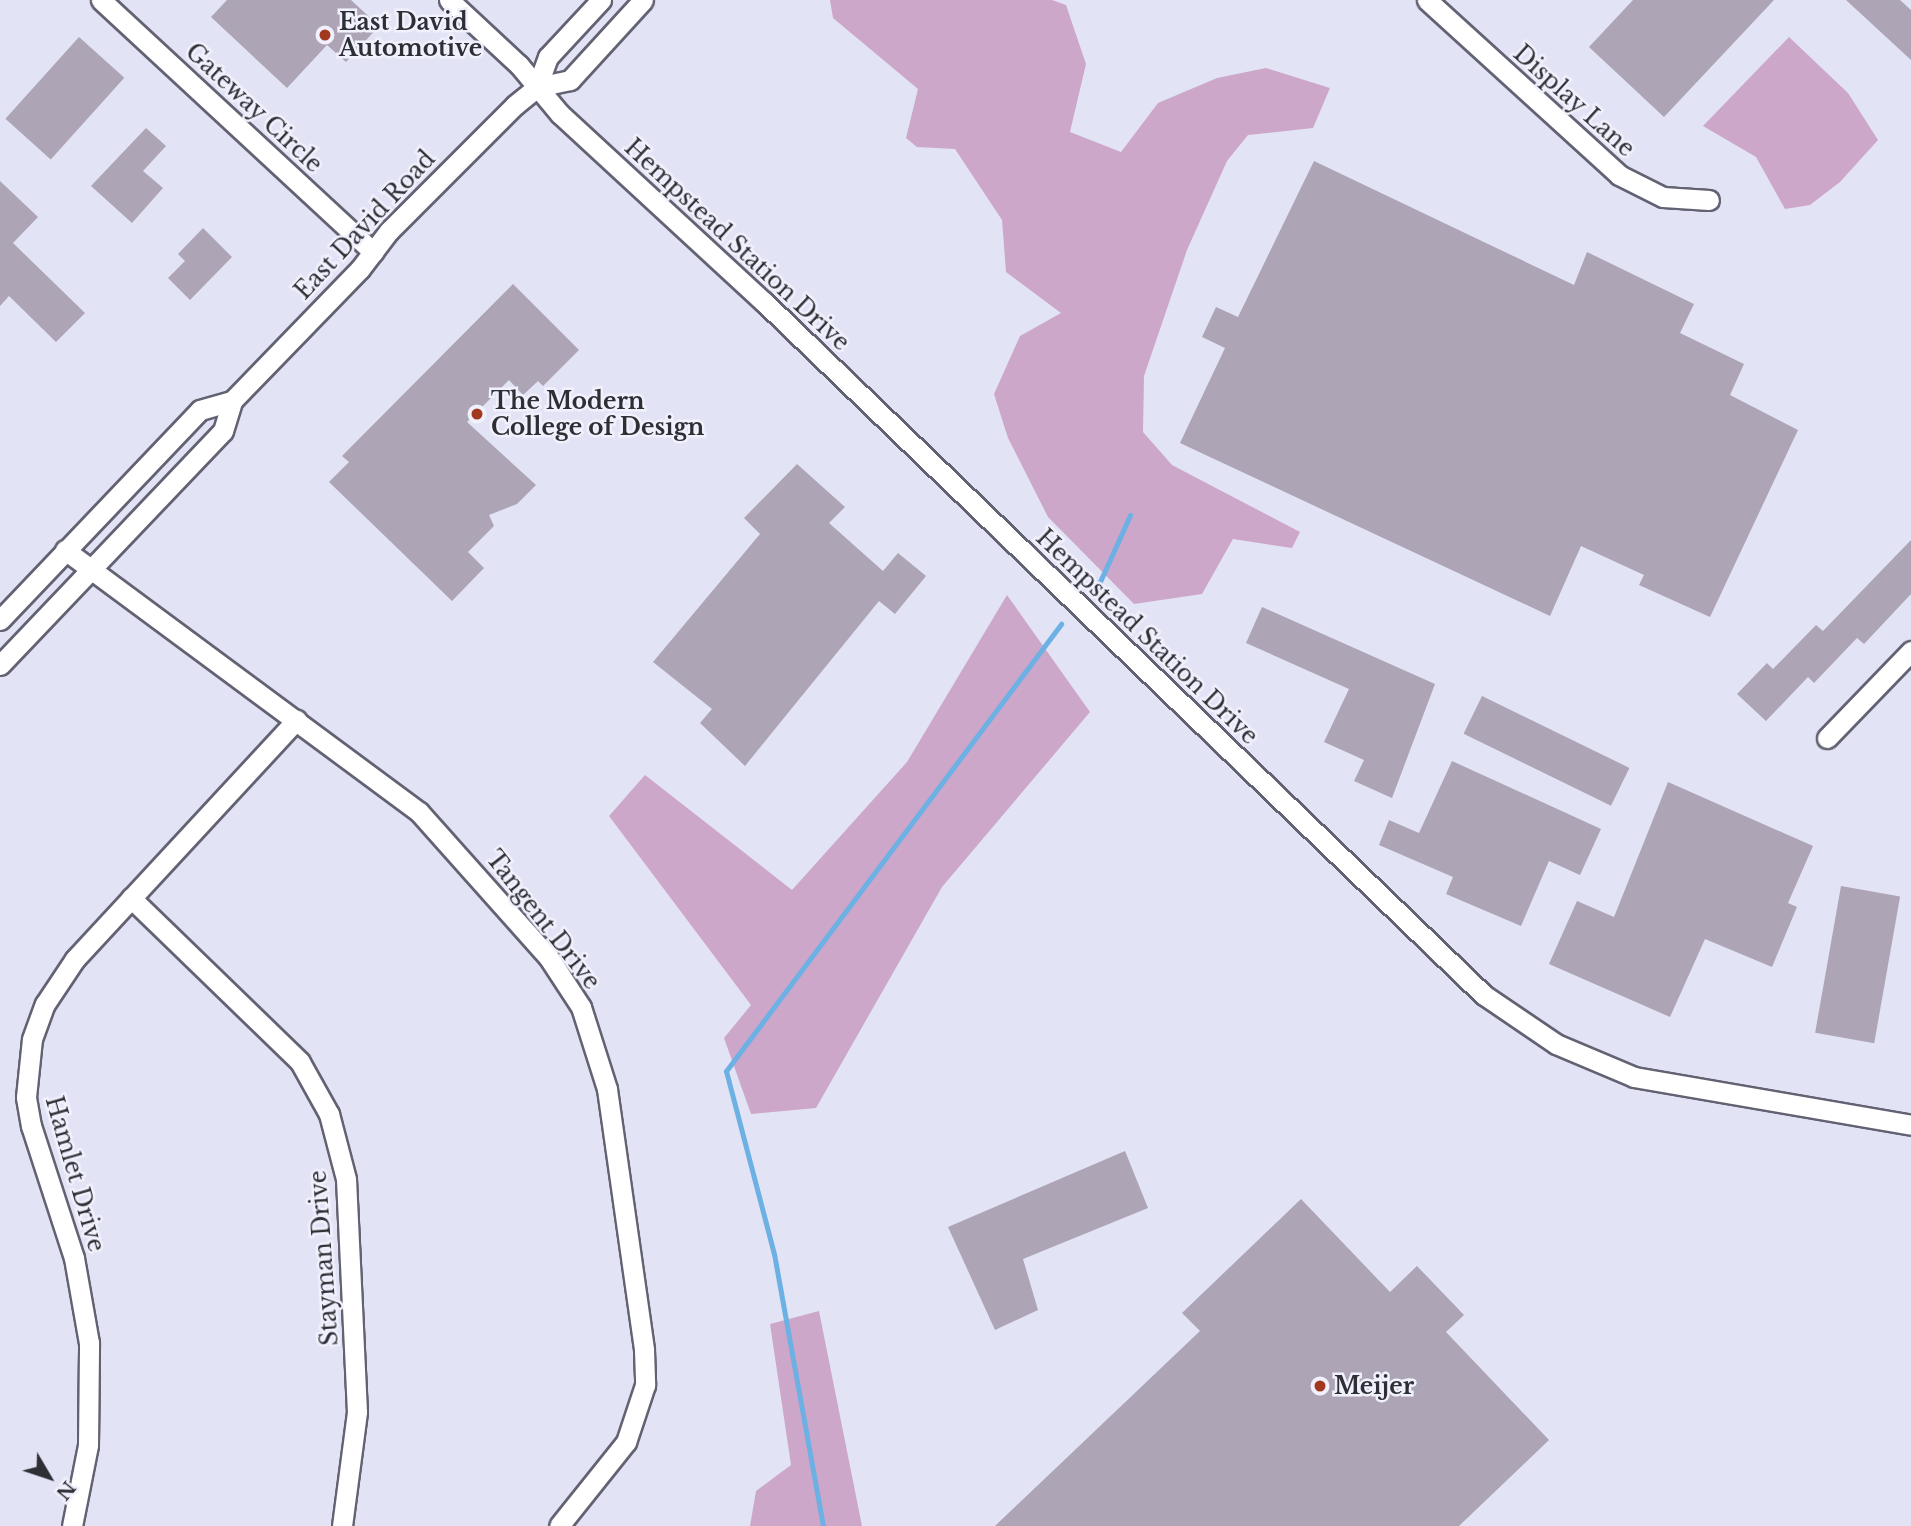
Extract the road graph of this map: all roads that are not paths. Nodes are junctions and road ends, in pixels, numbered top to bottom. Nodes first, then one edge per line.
1 (101, 0) edge
2 (449, 0) edge
3 (601, 0) edge
4 (643, 0) edge
5 (1427, 0) edge
6 (537, 87) junction
7 (1709, 200) dead end
8 (373, 252) junction
9 (232, 401) junction
10 (65, 550) junction
11 (90, 568) junction
12 (0, 620) edge
13 (1911, 651) edge
14 (0, 665) edge
15 (296, 720) junction
16 (1827, 738) dead end
17 (131, 898) junction
18 (1911, 1125) edge
19 (72, 1526) edge
20 (342, 1526) edge
21 (559, 1526) edge

1 - 8 street, Gateway Circle
2 - 6 street, Hempstead Station Drive
3 - 6 street, East David Road
4 - 6 street
5 - 7 street, Display Lane
6 - 8 street, East David Road
6 - 18 street, Hempstead Station Drive
8 - 9 street, East David Road
9 - 10 street, East David Road
9 - 11 street, East David Road
10 - 11 street, Tangent Drive
10 - 12 street, East David Road
11 - 14 street, East David Road
11 - 15 street, Tangent Drive
13 - 16 street
15 - 17 street, Hamlet Drive
15 - 21 street, Tangent Drive
17 - 19 street, Hamlet Drive
17 - 20 street, Stayman Drive

